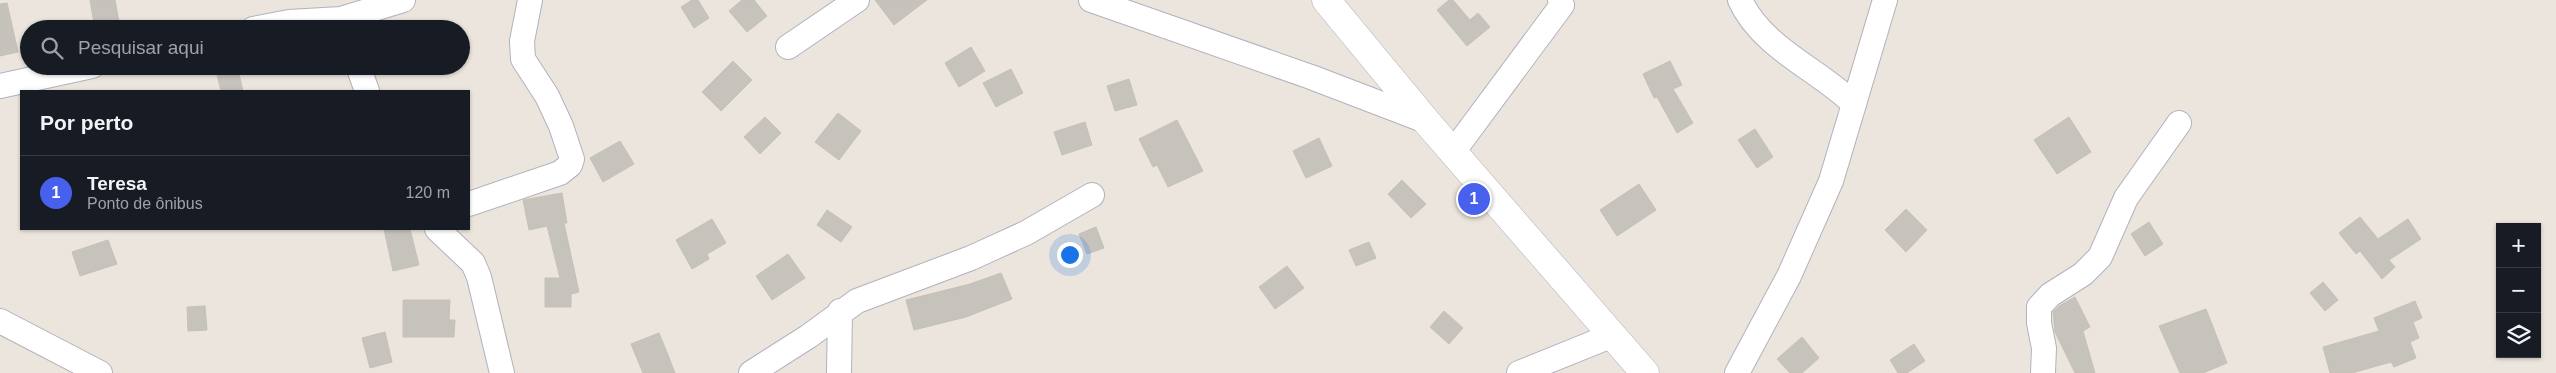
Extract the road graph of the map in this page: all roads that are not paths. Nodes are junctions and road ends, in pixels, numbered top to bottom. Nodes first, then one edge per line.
1 (403, 0) edge
2 (530, 0) edge
3 (857, 0) edge
4 (1090, 0) edge
5 (1560, 0) edge
6 (1740, 0) edge
7 (1885, 0) edge
8 (1338, 5) edge
9 (353, 20) edge
10 (788, 47) dead end
11 (51, 75) edge
12 (361, 75) edge
13 (0, 86) edge
14 (367, 90) edge
15 (1854, 104) junction
16 (1426, 121) junction
17 (2179, 123) dead end
18 (1453, 152) junction
19 (1092, 195) dead end
20 (470, 204) edge
21 (438, 230) edge
22 (840, 312) junction
23 (0, 321) edge
24 (1613, 335) junction
25 (100, 373) edge
26 (502, 373) edge
27 (751, 373) edge
28 (839, 373) edge
29 (1519, 373) edge
30 (1646, 373) edge
31 (1737, 373) edge
32 (2043, 373) edge

1 - 9 street
2 - 20 street
3 - 10 street
4 - 16 street
5 - 18 street
6 - 15 street
7 - 15 street
8 - 16 street
11 - 13 street
12 - 14 street
15 - 31 street
16 - 18 street
17 - 32 street
18 - 24 street
19 - 22 street
21 - 26 street
22 - 27 street
22 - 28 street
23 - 25 street
24 - 29 street
24 - 30 street

